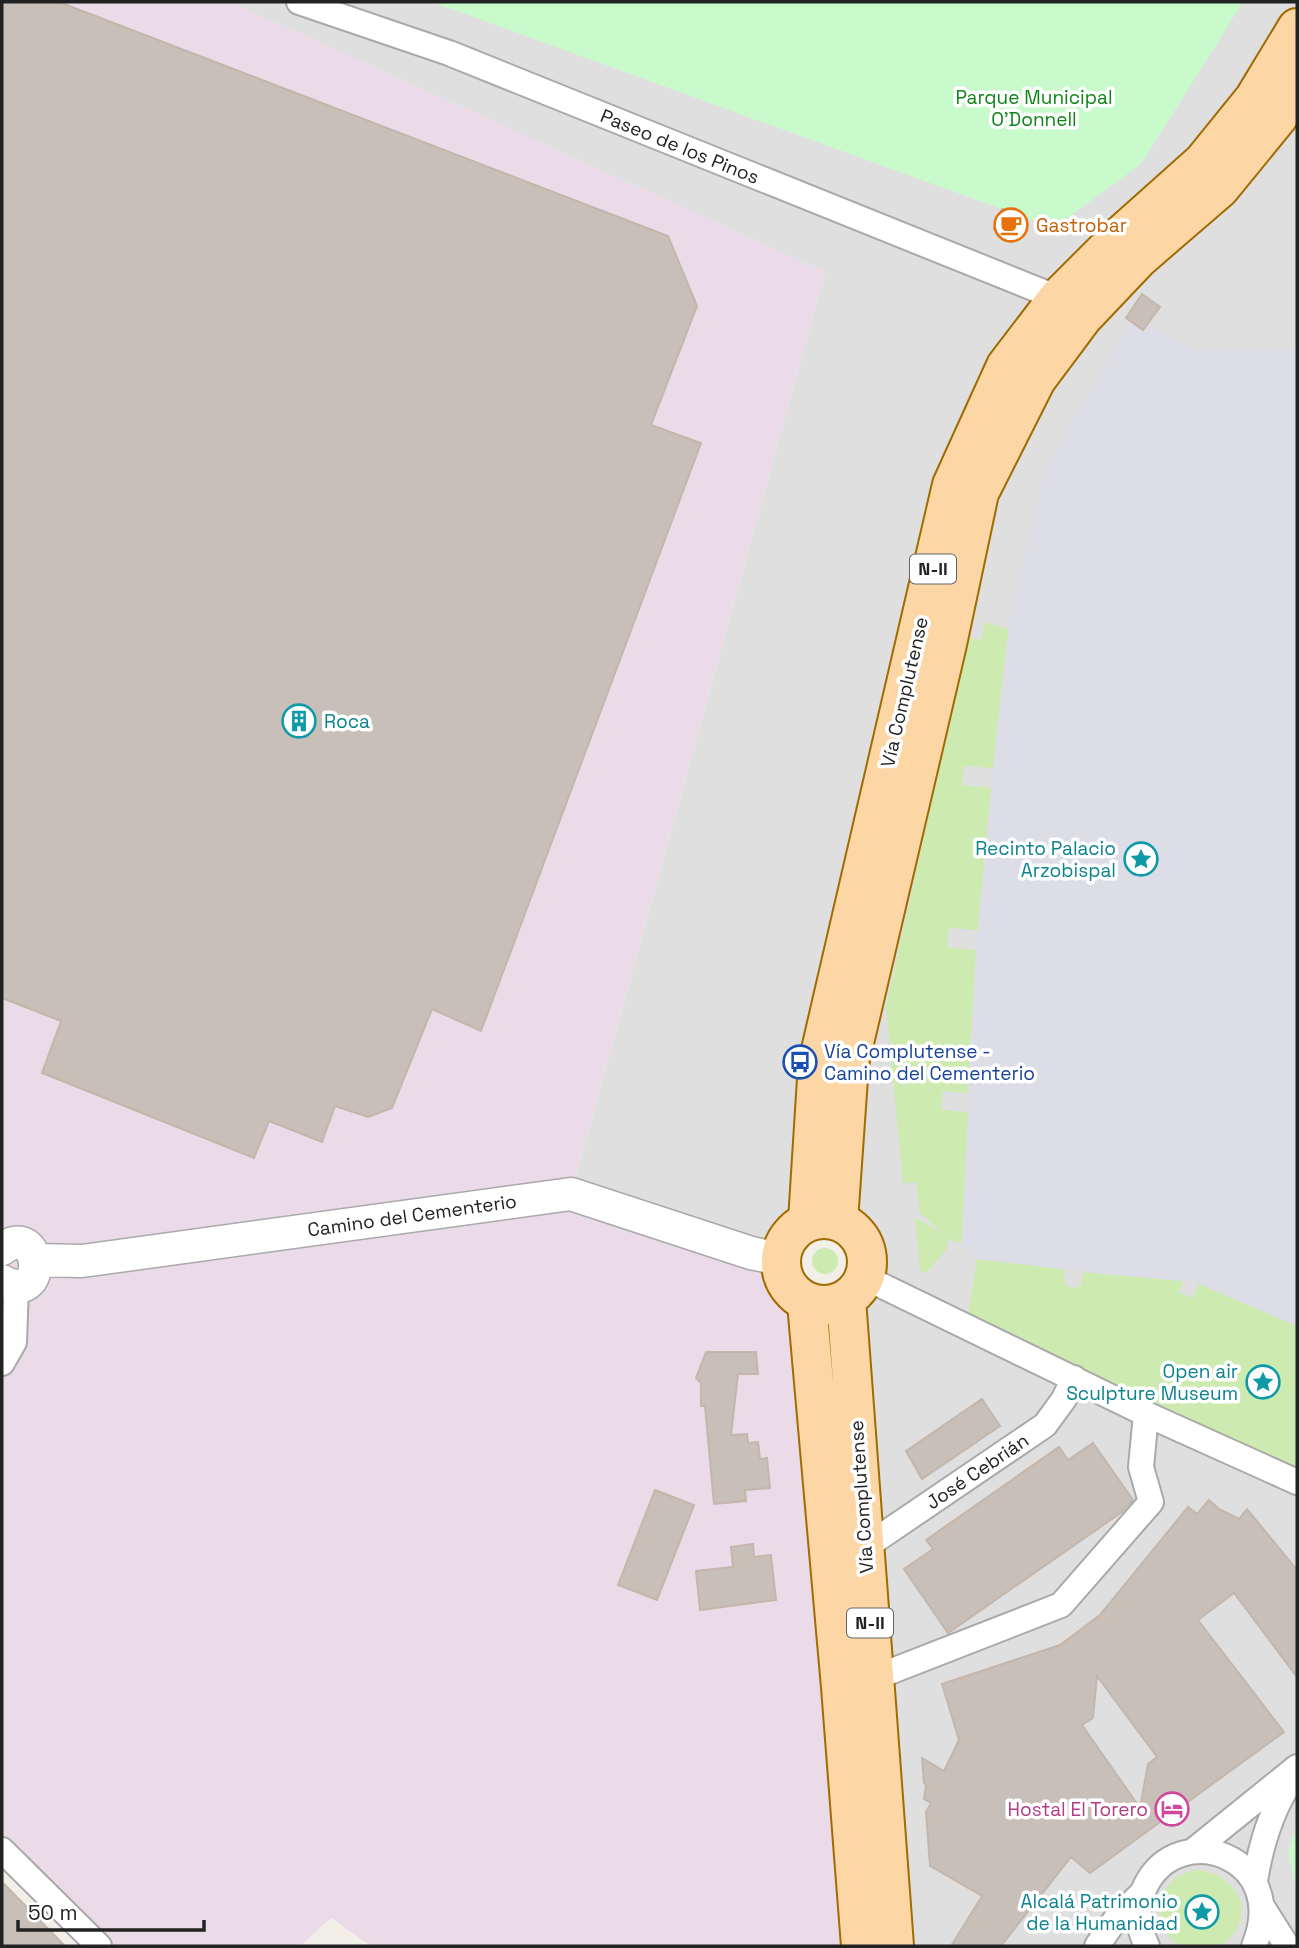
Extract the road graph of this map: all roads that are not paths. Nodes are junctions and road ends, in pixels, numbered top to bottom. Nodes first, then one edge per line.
1 (299, 2) edge
2 (1297, 28) edge
3 (1297, 83) edge
4 (1058, 298) junction
5 (823, 1221) junction
6 (2, 1249) edge
7 (780, 1259) junction
8 (36, 1260) junction
9 (9, 1283) edge
10 (855, 1288) junction
11 (807, 1303) junction
12 (2, 1363) edge
13 (1074, 1378) junction
14 (1146, 1414) junction
15 (1297, 1482) edge
16 (864, 1548) junction
17 (874, 1678) junction
18 (1297, 1769) edge
19 (1297, 1799) edge
20 (1267, 1828) junction
21 (2, 1850) edge
22 (1193, 1852) junction
23 (1255, 1881) junction
24 (1141, 1894) junction
25 (1263, 1908) junction
26 (99, 1946) edge
27 (861, 1946) edge
28 (894, 1946) edge
29 (1097, 1946) edge
30 (1147, 1946) edge
31 (1254, 1946) edge
32 (1287, 1946) edge

1 - 4 street, Paseo de los Pinos
2 - 4 main road, Vía Complutense / N-II
3 - 5 main road, Vía Complutense / N-II
4 - 5 main road, Vía Complutense / N-II
5 - 7 main road
5 - 10 main road, N-II
6 - 8 street
7 - 8 street, Camino del Cementerio
7 - 11 main road
8 - 9 street
9 - 12 street
10 - 11 main road
10 - 13 street
10 - 16 main road, Vía Complutense / N-II
11 - 27 main road, Vía Complutense / N-II
13 - 14 street
13 - 16 street, José Cebrián
14 - 15 street
14 - 17 street
16 - 17 main road, Vía Complutense / N-II
17 - 28 main road, Vía Complutense / N-II
18 - 20 street
18 - 22 street
19 - 20 street
20 - 23 street
21 - 26 street
22 - 23 street
22 - 24 street
23 - 25 street
24 - 29 street
24 - 30 street
25 - 31 street
25 - 32 street

